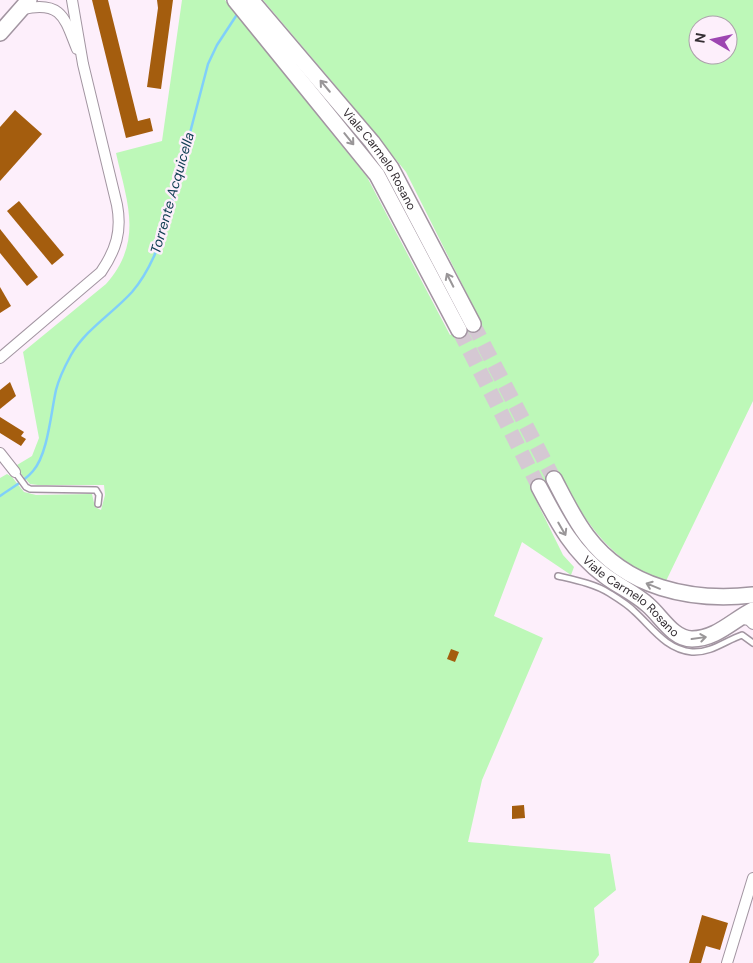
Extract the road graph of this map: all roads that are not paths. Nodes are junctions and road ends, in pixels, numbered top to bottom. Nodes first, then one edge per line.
1 (59, 0) edge
2 (68, 0) edge
3 (72, 0) edge
4 (235, 0) edge
5 (251, 0) edge
6 (25, 5) edge
7 (257, 16) junction
8 (76, 26) junction
9 (0, 33) edge
10 (76, 47) junction
11 (83, 64) junction
12 (473, 324) tunnel mouth
13 (459, 330) tunnel mouth
14 (0, 358) edge
15 (0, 453) edge
16 (17, 475) joint
17 (554, 480) tunnel mouth
18 (539, 487) tunnel mouth
19 (98, 504) dead end
20 (558, 576) dead end
21 (753, 595) edge
22 (753, 610) edge
23 (739, 618) junction
24 (753, 624) edge
25 (753, 643) edge
26 (753, 878) edge
27 (748, 913) edge
28 (728, 963) edge

1 - 10 street
2 - 8 street
3 - 8 street
4 - 7 main road
5 - 7 main road
6 - 9 main road
6 - 10 street
12 -> 7 main road, Viale Carmelo Rosano
7 -> 13 main road, Viale Carmelo Rosano
8 - 11 street
10 - 11 street
11 - 14 street
15 - 16 street
16 - 19 lane
21 -> 17 main road, Viale Carmelo Rosano
18 -> 23 main road, Viale Carmelo Rosano
20 - 25 lane
22 - 23 main road, Viale Carmelo Rosano
23 - 24 street
26 - 27 street
27 - 28 street

